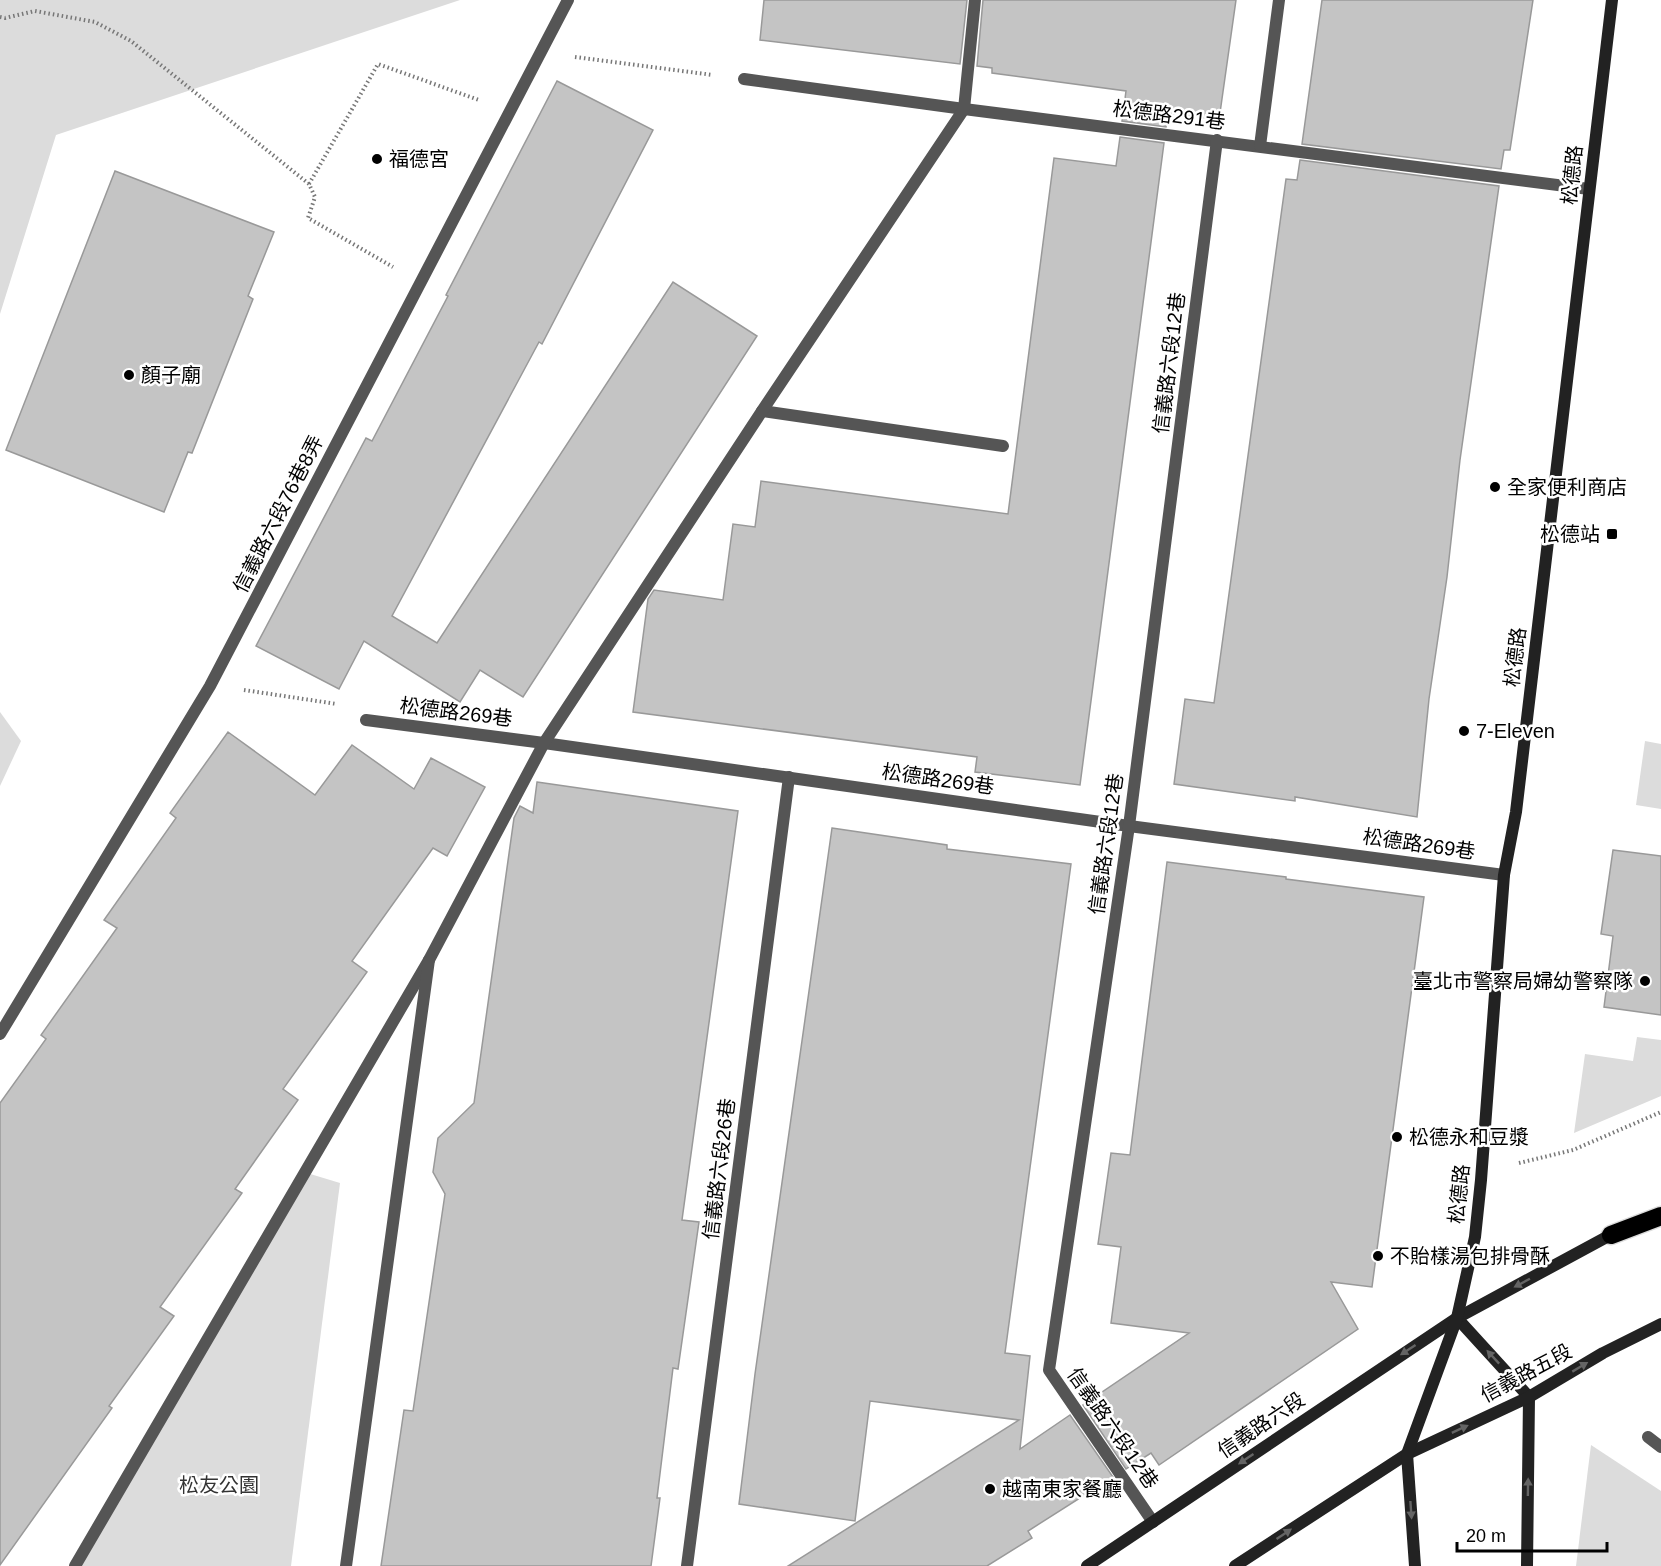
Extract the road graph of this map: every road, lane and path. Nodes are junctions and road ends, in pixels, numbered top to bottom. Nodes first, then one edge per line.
1 (568, 0) edge
2 (975, 0) edge
3 (1279, 0) edge
4 (1612, 0) edge
5 (0, 17) edge
6 (542, 53) junction
7 (744, 79) joint
8 (964, 109) junction
9 (509, 111) junction
10 (1217, 141) junction
11 (1260, 146) junction
12 (309, 184) junction
13 (1589, 189) junction
14 (420, 282) junction
15 (762, 411) junction
16 (1003, 446) dead end
17 (210, 686) junction
18 (366, 720) joint
19 (544, 743) junction
20 (789, 777) junction
21 (1129, 825) junction
22 (1504, 875) junction
23 (429, 960) junction
24 (0, 1034) edge
25 (1661, 1112) edge
26 (1519, 1163) dead end
27 (1661, 1207) edge
28 (1661, 1216) edge
29 (1611, 1235) junction
30 (1457, 1318) junction
31 (1661, 1324) edge
32 (1529, 1397) junction
33 (1648, 1437) dead end
34 (1661, 1447) edge
35 (1407, 1454) junction
36 (1154, 1521) junction
37 (75, 1566) edge
38 (346, 1566) edge
39 (687, 1566) edge
40 (1087, 1566) edge
41 (1235, 1566) edge
42 (1415, 1566) edge
43 (1527, 1566) edge

1 - 6 street, 信義路六段76巷8弄
2 - 8 street
3 - 11 street
4 - 13 street, 松德路
5 - 12 path
6 - 7 path
6 - 9 street, 信義路六段76巷8弄
7 - 8 street, 松德路291巷
8 - 10 street, 松德路291巷
8 - 15 street
9 - 12 path
9 - 14 street, 信義路六段76巷8弄
10 - 11 street, 松德路291巷
10 - 21 street, 信義路六段12巷
11 - 13 street, 松德路291巷
12 - 14 path
13 - 22 street, 松德路
14 - 17 street, 信義路六段76巷8弄
15 - 16 street
15 - 19 street
17 - 18 path
17 - 24 street, 信義路六段76巷8弄
18 - 19 street, 松德路269巷
19 - 20 street, 松德路269巷
19 - 23 street
20 - 21 street, 松德路269巷
20 - 39 street, 信義路六段26巷
21 - 22 street, 松德路269巷
21 - 36 street, 信義路六段12巷
22 - 30 street, 松德路
23 - 37 street
23 - 38 street
25 - 26 path
27 - 29 street
28 - 29 highway
29 -> 30 street
32 -> 30 street
30 - 35 street, 松德路
30 -> 36 street, 信義路六段
32 -> 31 street, 信義路五段
35 -> 32 street, 信義路五段
43 -> 32 street
33 - 34 street
41 -> 35 street
35 -> 42 street, 松德路
36 - 40 street, 信義路六段

